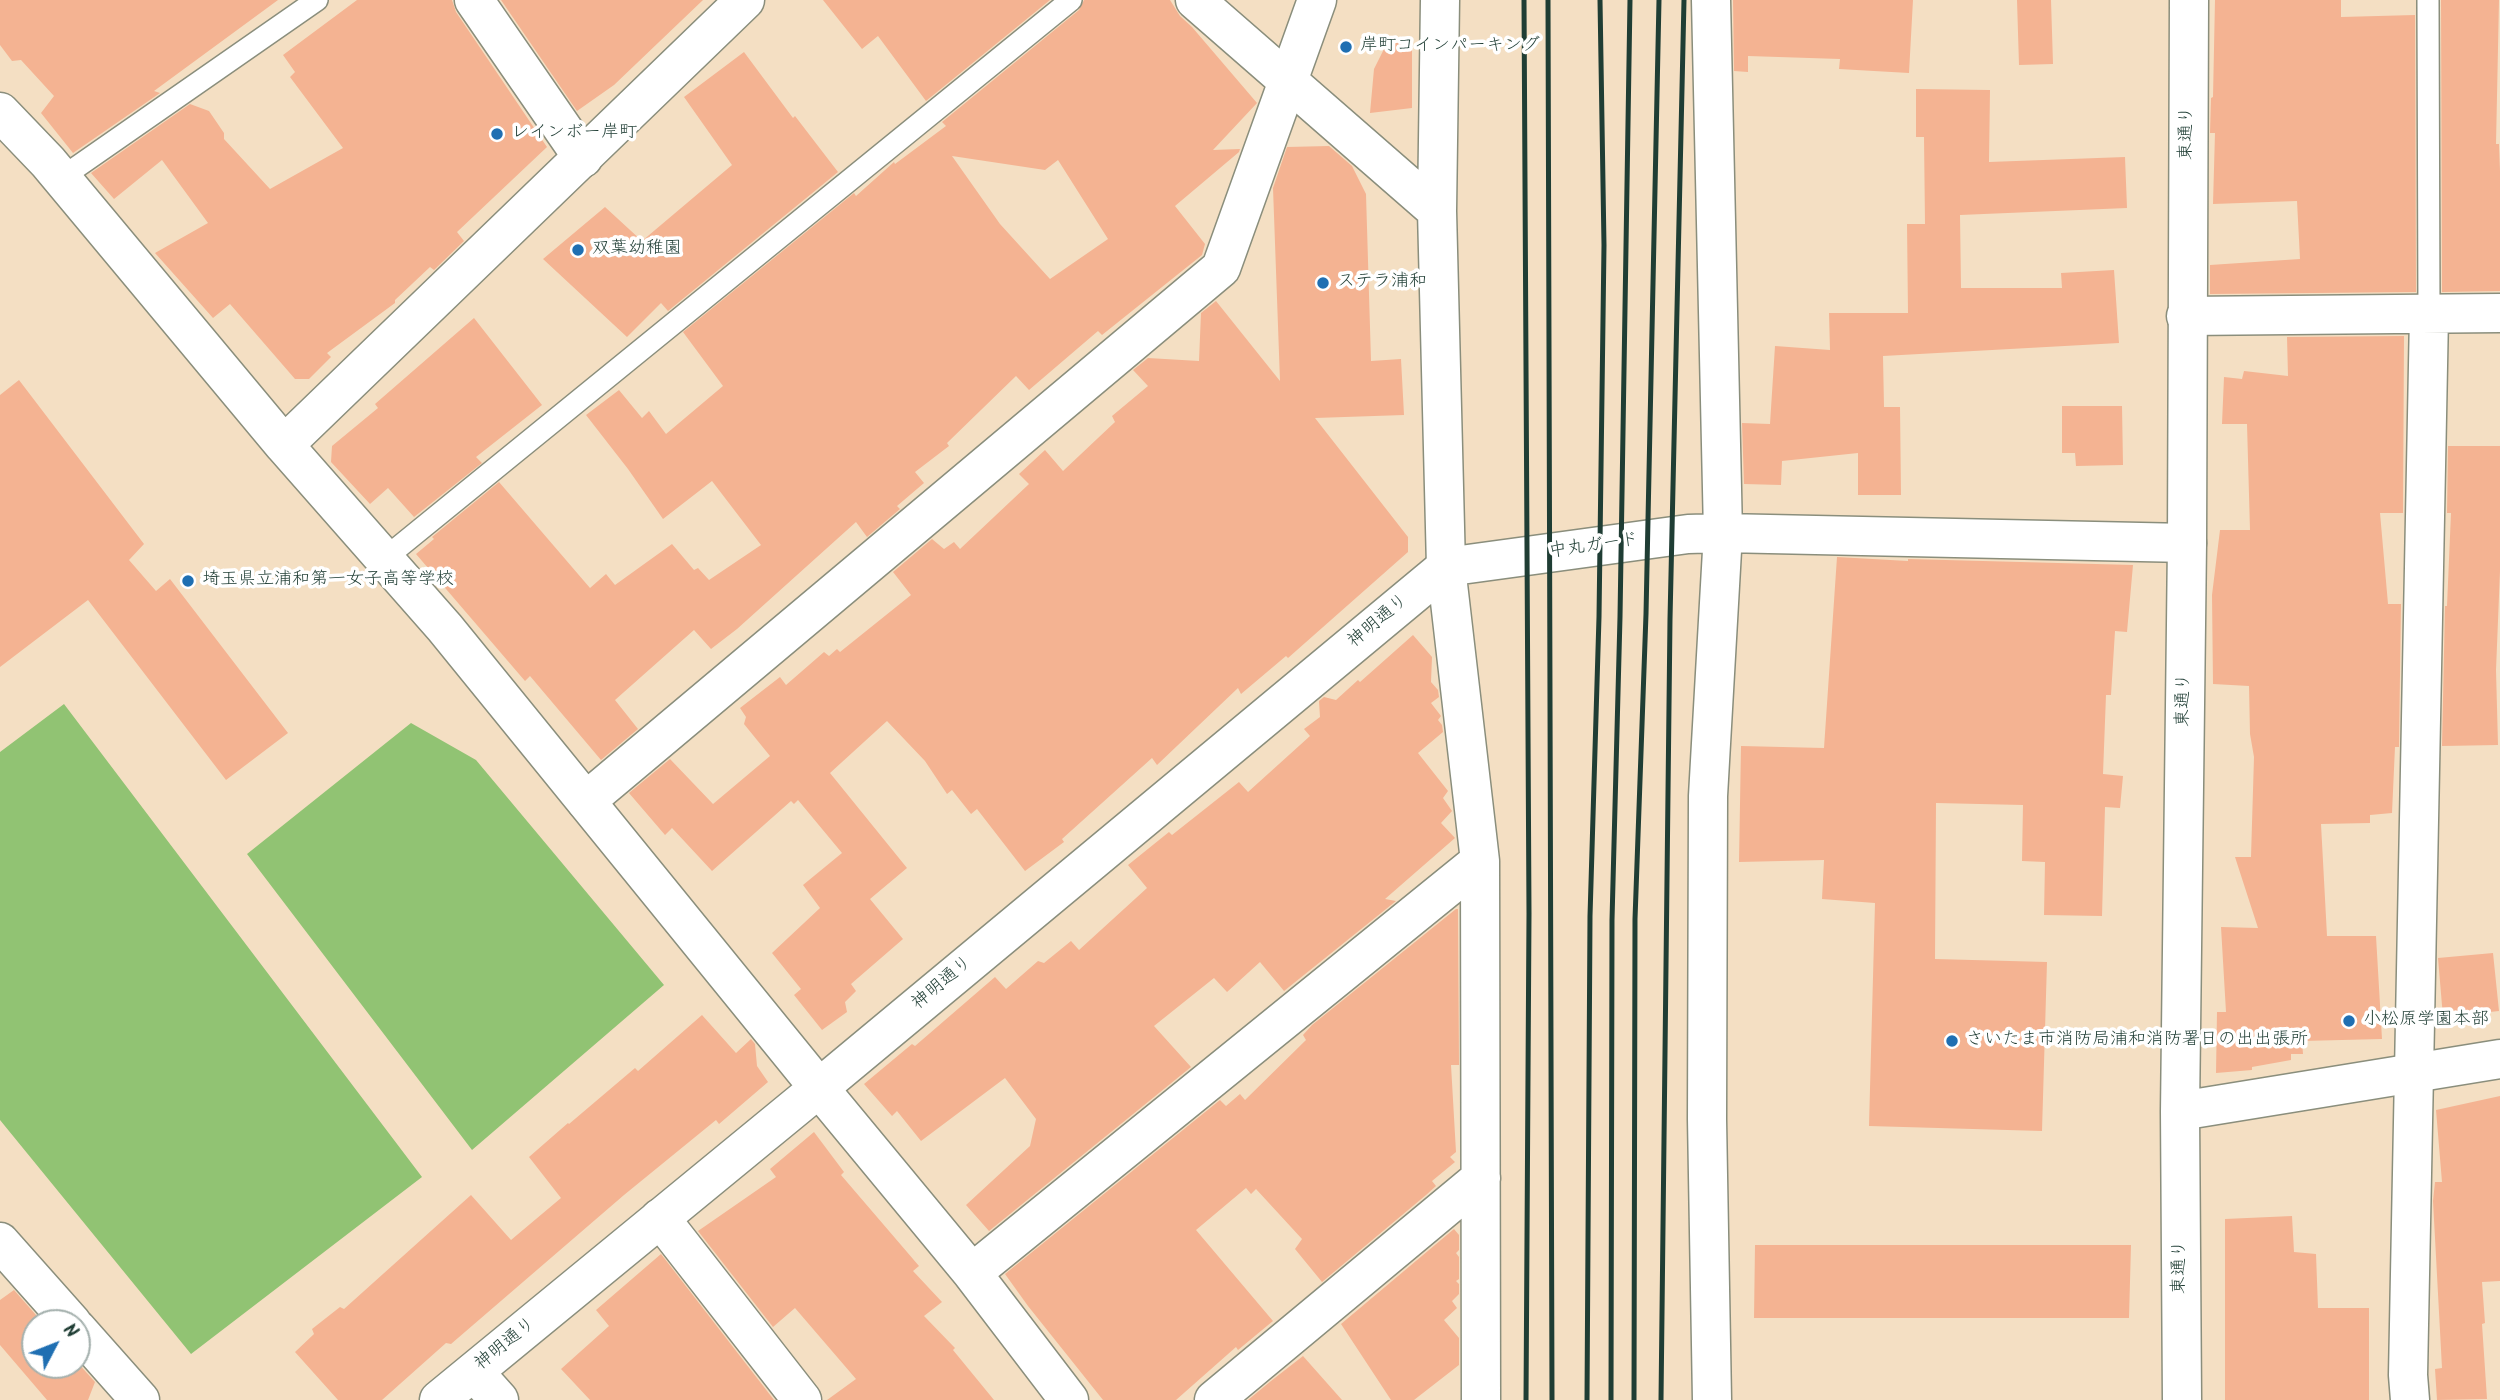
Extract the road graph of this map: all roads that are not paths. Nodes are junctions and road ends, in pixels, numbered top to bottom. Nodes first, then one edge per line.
1 (317, 0) edge
2 (474, 0) edge
3 (745, 0) edge
4 (1070, 0) edge
5 (1195, 0) edge
6 (1317, 0) edge
7 (1440, 0) edge
8 (1711, 0) edge
9 (2189, 0) edge
10 (2428, 0) edge
11 (1288, 79) junction
12 (0, 112) edge
13 (583, 159) junction
14 (61, 178) junction
15 (1437, 211) junction
16 (2500, 313) edge
17 (2429, 315) junction
18 (2186, 316) junction
19 (284, 445) junction
20 (1705, 533) junction
21 (2187, 543) junction
22 (384, 559) junction
23 (1446, 567) junction
24 (586, 801) junction
25 (1480, 861) junction
26 (2500, 1059) edge
27 (2413, 1074) junction
28 (819, 1088) junction
29 (2180, 1111) junction
30 (1481, 1178) junction
31 (660, 1218) junction
32 (0, 1242) edge
33 (972, 1273) junction
34 (60, 1309) edge
35 (91, 1345) edge
36 (474, 1372) junction
37 (140, 1400) edge
38 (439, 1400) edge
39 (499, 1400) edge
40 (802, 1400) edge
41 (1069, 1400) edge
42 (1214, 1400) edge
43 (1480, 1400) edge
44 (1712, 1400) edge
45 (2182, 1400) edge
46 (2410, 1400) edge

1 - 14 lane
2 - 13 street
3 - 13 street
4 - 22 lane
5 - 11 street
6 - 11 street
7 - 15 street
8 - 20 street
9 - 18 street, 東通り
10 - 17 lane
11 - 15 street
11 - 24 street
12 - 14 street
13 - 19 street
14 - 19 street
15 - 23 street
16 - 17 street
17 - 18 street
17 - 27 street
18 - 21 street, 東通り
19 - 22 street
20 - 21 street, 中丸ガード
20 - 23 street, 中丸ガード
20 - 44 street
21 - 29 street, 東通り
22 - 24 street
23 - 25 street
23 - 28 street, 神明通り
24 - 28 street
25 - 30 street
25 - 33 street
26 - 27 street
27 - 29 street
27 - 46 street
28 - 31 street, 神明通り
28 - 33 street
29 - 45 street, 東通り
30 - 42 street
30 - 43 street
31 - 36 street, 神明通り
31 - 40 street
32 - 34 street
33 - 41 street
35 - 37 street
36 - 38 street, 神明通り
36 - 39 street

